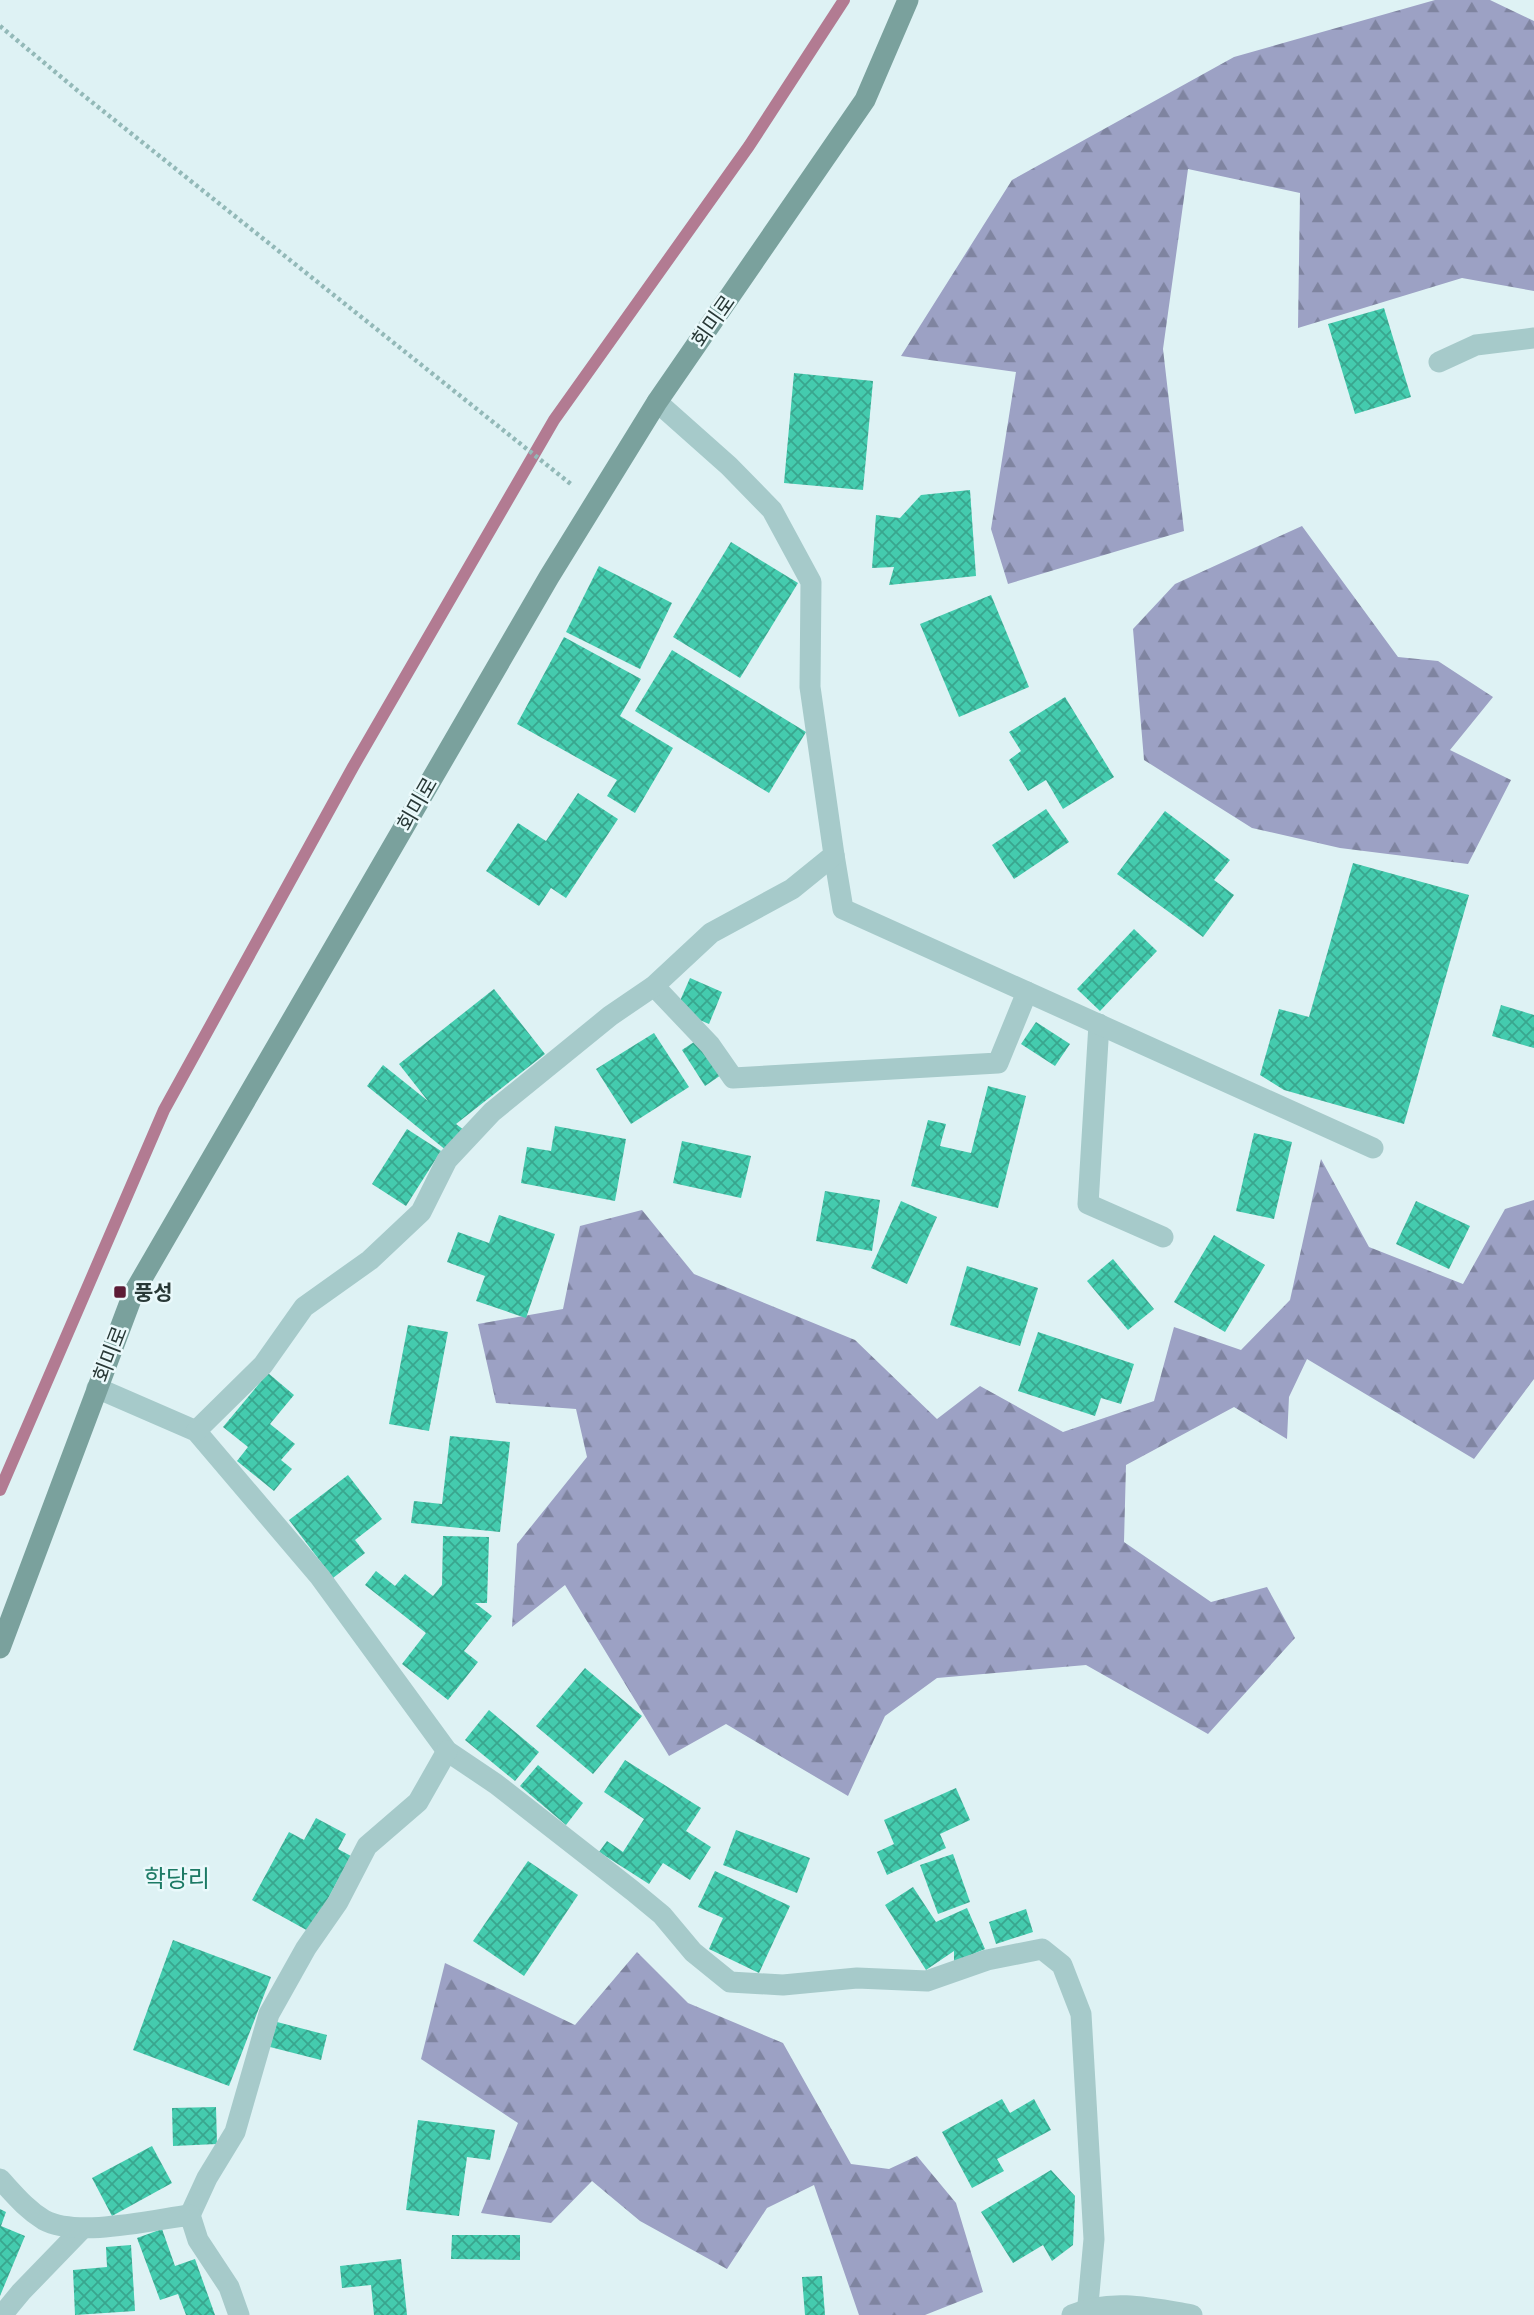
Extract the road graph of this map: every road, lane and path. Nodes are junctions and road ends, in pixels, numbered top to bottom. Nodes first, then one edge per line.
1 (908, 0) edge
2 (0, 26) edge
3 (1534, 338) edge
4 (1439, 362) dead end
5 (657, 401) junction
6 (547, 465) dead end
7 (834, 855) junction
8 (654, 986) junction
9 (1027, 992) junction
10 (1099, 1024) junction
11 (1373, 1148) dead end
12 (1163, 1237) dead end
13 (97, 1388) junction
14 (196, 1431) junction
15 (0, 1648) edge
16 (447, 1751) junction
17 (0, 2179) edge
18 (190, 2215) junction
19 (82, 2229) junction
20 (1082, 2313) edge
21 (2, 2315) edge
22 (239, 2315) edge
23 (1192, 2315) edge

1 - 5 street, 회미로
2 - 6 path
3 - 4 street
5 - 7 street
5 - 13 street, 회미로
7 - 8 street
7 - 9 street
8 - 9 street
8 - 14 street
9 - 10 street
10 - 11 street
10 - 12 street
13 - 14 street
13 - 15 street, 회미로
14 - 16 street
16 - 18 street
16 - 20 street
17 - 19 street
18 - 19 street
18 - 22 street
19 - 21 street
20 - 23 street

